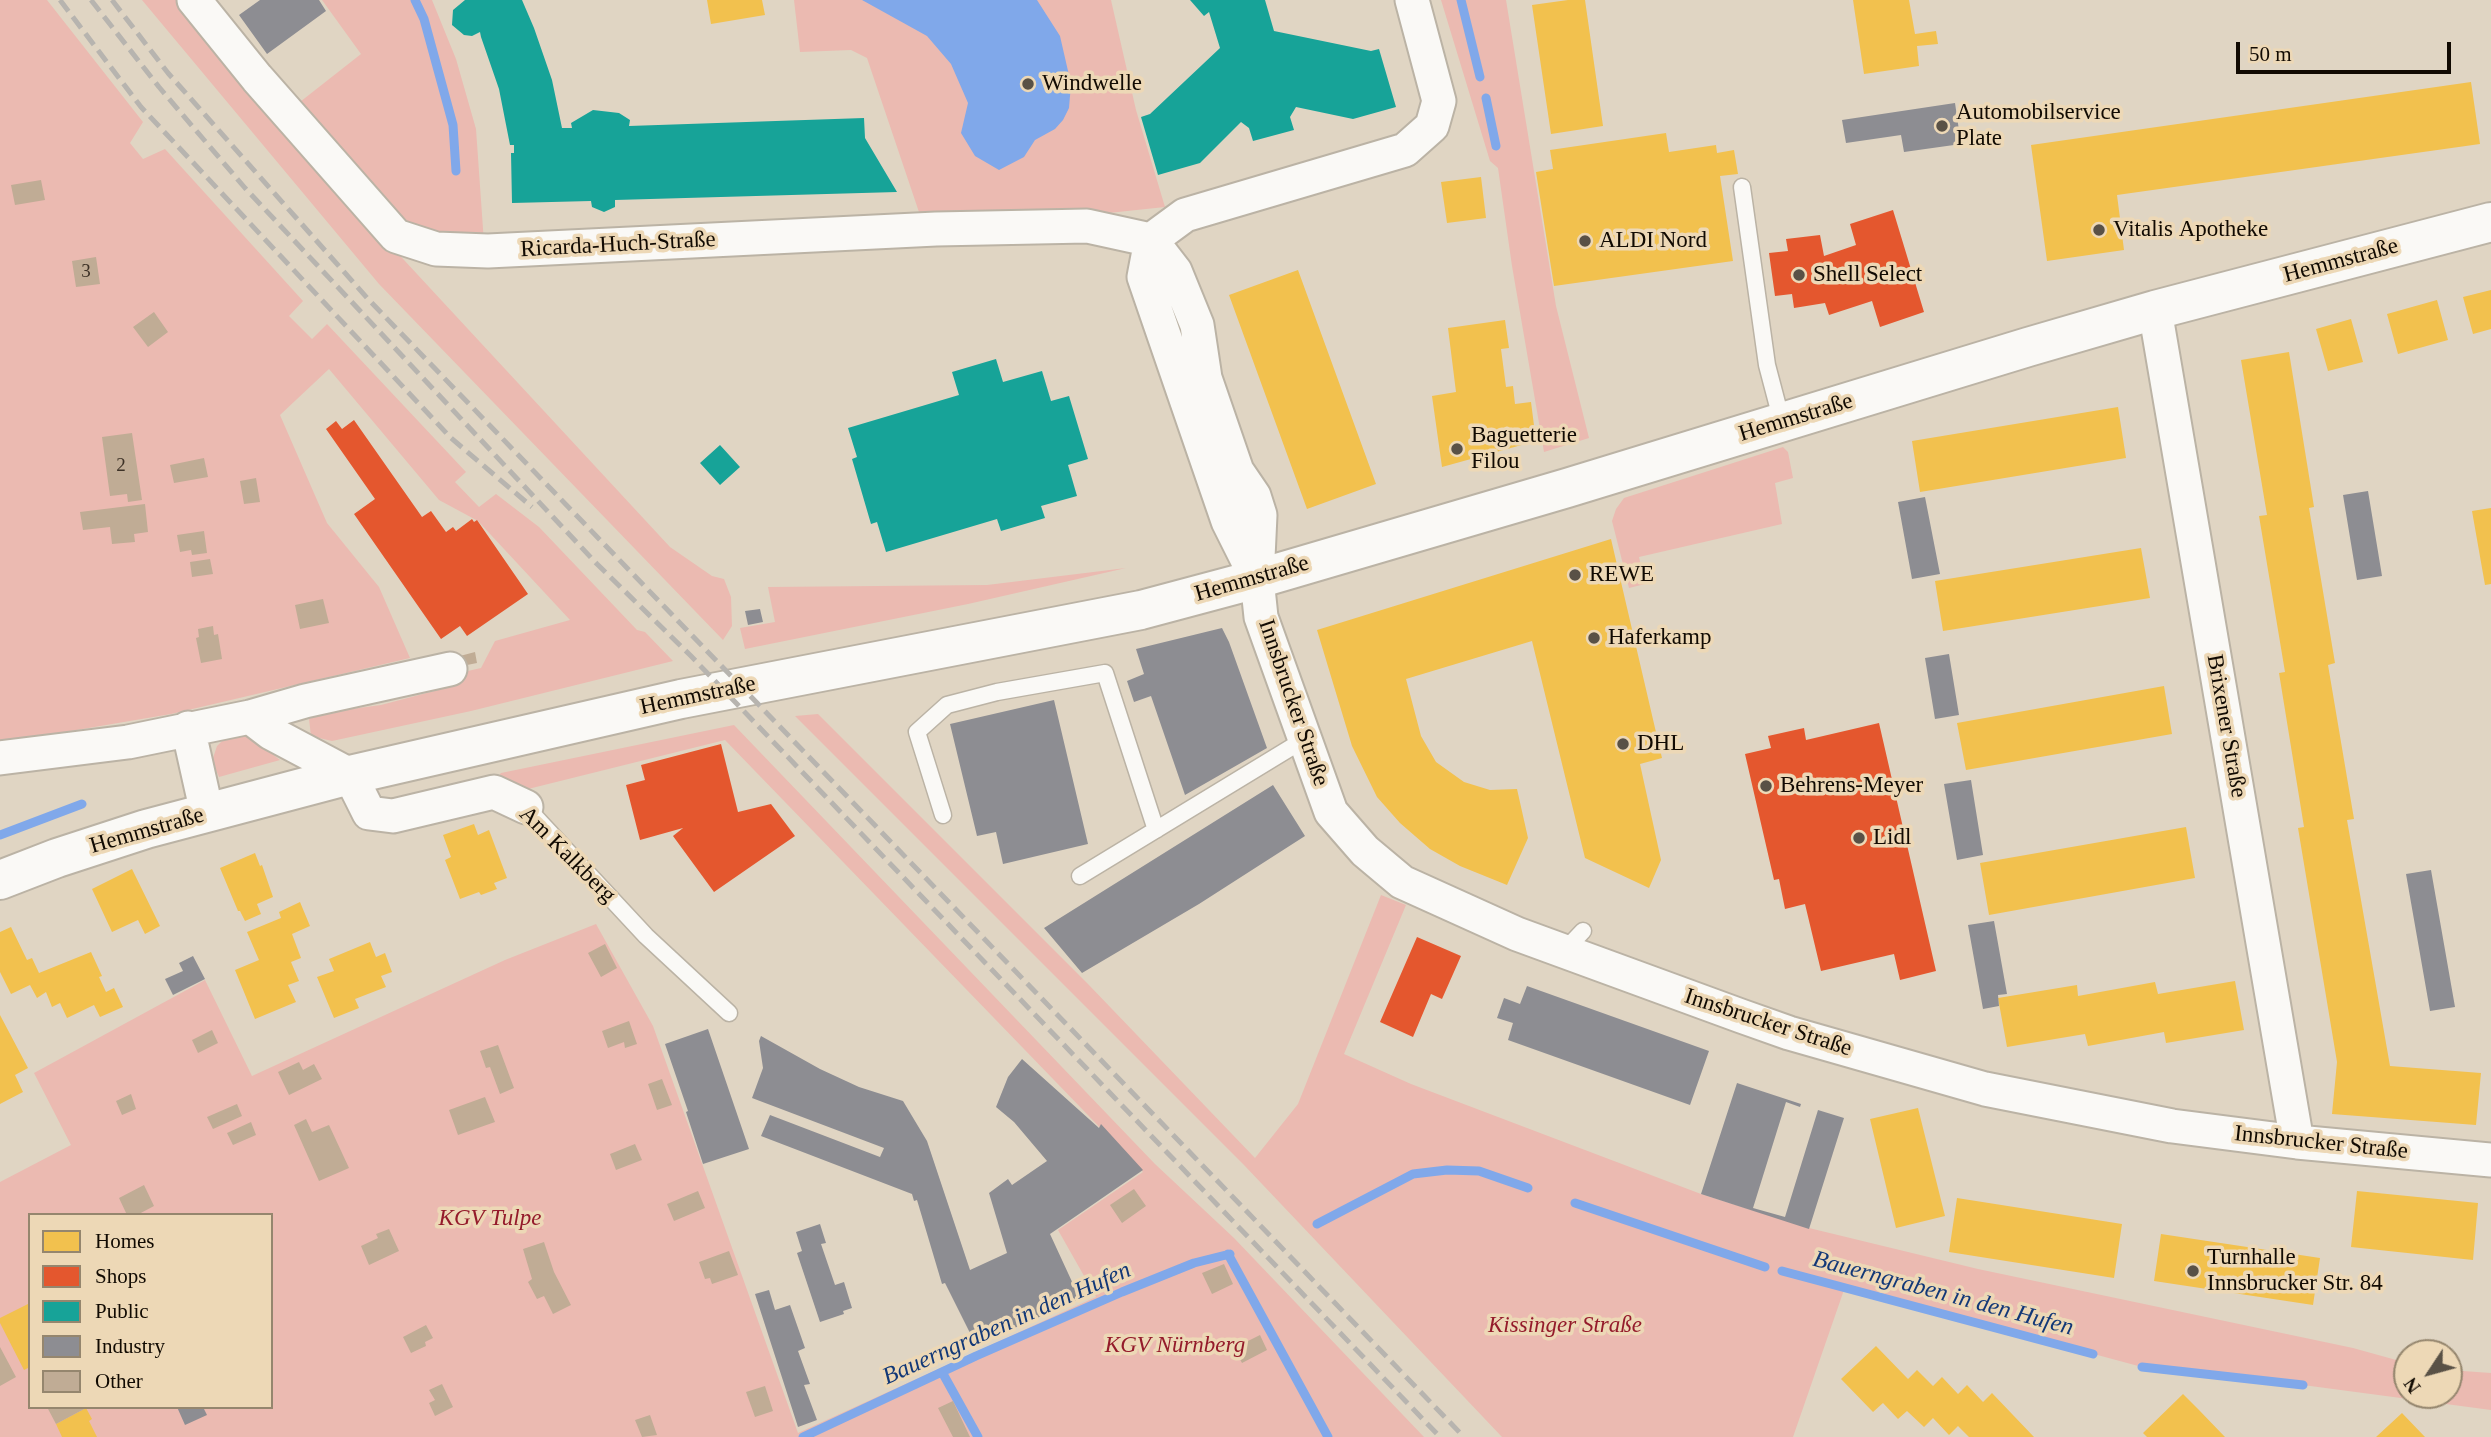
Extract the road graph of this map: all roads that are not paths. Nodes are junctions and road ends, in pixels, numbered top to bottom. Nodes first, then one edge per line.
1 (194, 0) edge
2 (1412, 0) edge
3 (1742, 187) dead end
4 (2491, 222) edge
5 (1151, 240) junction
6 (2155, 310) junction
7 (1782, 422) junction
8 (1257, 579) junction
9 (450, 669) dead end
10 (250, 717) junction
11 (188, 728) junction
12 (1305, 739) junction
13 (0, 758) edge
14 (350, 775) junction
15 (526, 807) joint
16 (207, 813) junction
17 (943, 815) dead end
18 (1156, 830) junction
19 (1080, 876) dead end
20 (0, 880) edge
21 (729, 1013) dead end
22 (2297, 1142) junction
23 (2491, 1160) edge

1 - 5 street, Ricarda-Huch-Straße
2 - 5 street
3 - 7 lane
4 - 6 street, Hemmstraße
5 - 8 street, Innsbrucker Straße
6 - 7 street, Hemmstraße
6 - 22 street, Brixener Straße
7 - 8 street, Hemmstraße
8 - 12 street, Innsbrucker Straße
8 - 14 street, Hemmstraße
9 - 10 street
10 - 11 street
10 - 14 street
11 - 13 street
11 - 16 street
12 - 18 lane
12 - 22 street, Innsbrucker Straße
14 - 15 street, Am Kalkberg
14 - 16 street, Hemmstraße
15 - 21 lane, Am Kalkberg
16 - 20 street, Hemmstraße
17 - 18 lane
18 - 19 lane
22 - 23 street, Innsbrucker Straße

